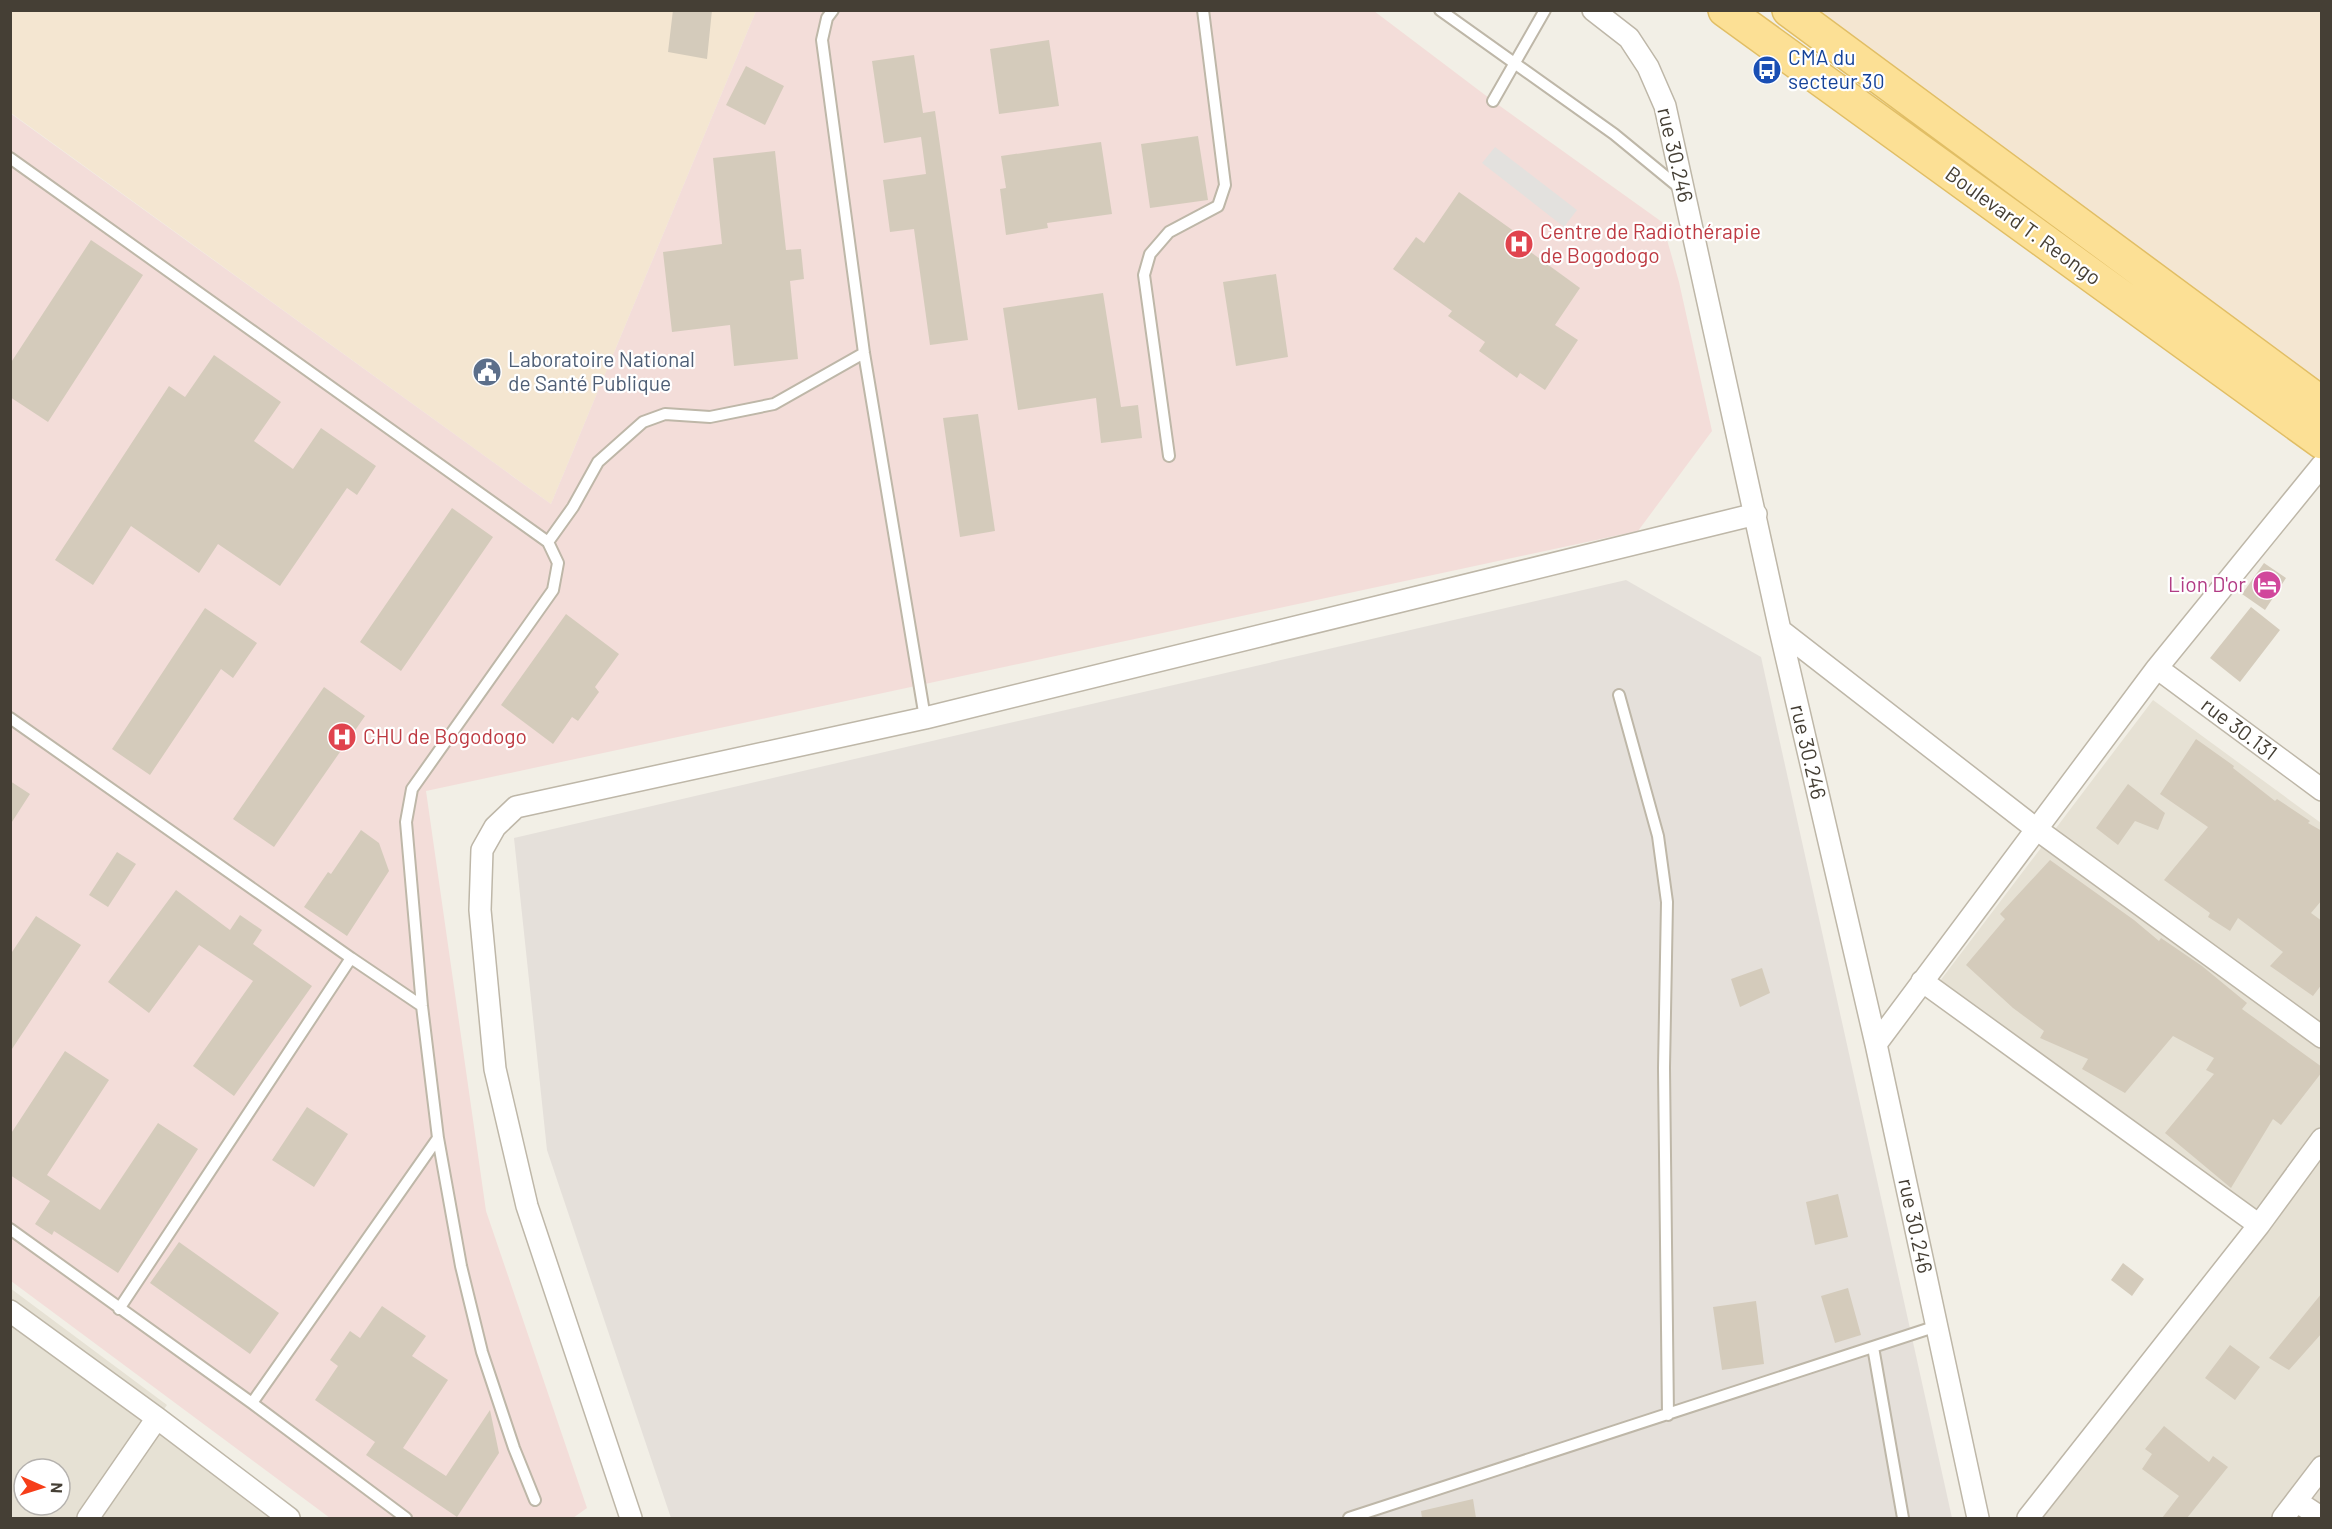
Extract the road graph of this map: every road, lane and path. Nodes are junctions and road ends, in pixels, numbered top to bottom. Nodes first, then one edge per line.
1 (833, 10) edge
2 (1203, 10) edge
3 (1440, 10) edge
4 (1545, 10) edge
5 (1593, 10) edge
6 (1725, 10) edge
7 (1789, 10) edge
8 (1513, 64) junction
9 (1492, 101) dead end
10 (10, 158) edge
11 (1684, 192) junction
12 (864, 353) junction
13 (2322, 404) edge
14 (2322, 442) edge
15 (1169, 456) dead end
16 (2322, 465) edge
17 (1756, 514) junction
18 (548, 542) junction
19 (1780, 630) junction
20 (2157, 668) junction
21 (1619, 695) dead end
22 (10, 718) edge
23 (925, 718) junction
24 (2322, 790) edge
25 (2035, 828) junction
26 (351, 958) junction
27 (1922, 981) junction
28 (422, 1006) junction
29 (2322, 1037) edge
30 (1876, 1044) junction
31 (438, 1138) junction
32 (2322, 1139) edge
33 (2259, 1225) junction
34 (10, 1229) edge
35 (119, 1309) junction
36 (10, 1311) edge
37 (1937, 1326) junction
38 (1873, 1347) junction
39 (252, 1402) junction
40 (1668, 1414) junction
41 (157, 1418) junction
42 (2322, 1467) edge
43 (535, 1500) dead end
44 (2296, 1501) junction
45 (88, 1518) edge
46 (289, 1518) edge
47 (406, 1518) edge
48 (630, 1518) edge
49 (1348, 1518) edge
50 (1902, 1518) edge
51 (1978, 1518) edge
52 (2028, 1518) edge
53 (2283, 1518) edge
54 (2322, 1518) edge

1 - 12 lane
2 - 15 lane
3 - 8 lane
4 - 8 lane
5 - 11 street, rue 30.246
6 - 14 main road, Boulevard T. Reongo
7 - 13 main road, Boulevard T. Reongo
8 - 9 lane
8 - 11 lane
10 - 18 lane
11 - 17 street, rue 30.246
12 - 18 lane
12 - 23 lane
16 - 20 street
17 - 19 street, rue 30.246
17 - 23 street
18 - 28 lane
19 - 25 street
19 - 30 street, rue 30.246
20 - 24 street, rue 30.131
20 - 25 street
21 - 40 lane
22 - 26 lane
23 - 48 street
25 - 27 street
25 - 29 street
26 - 28 lane
26 - 35 lane
27 - 30 street
27 - 33 street
28 - 31 lane
30 - 37 street, rue 30.246
31 - 39 lane
31 - 43 lane
32 - 33 street
33 - 52 street
34 - 35 lane
35 - 39 lane
36 - 41 street
37 - 38 lane
37 - 51 street, rue 30.246
38 - 40 lane
38 - 50 lane
39 - 47 lane
40 - 49 lane
41 - 45 street
41 - 46 street
42 - 44 street
44 - 53 street
44 - 54 street

